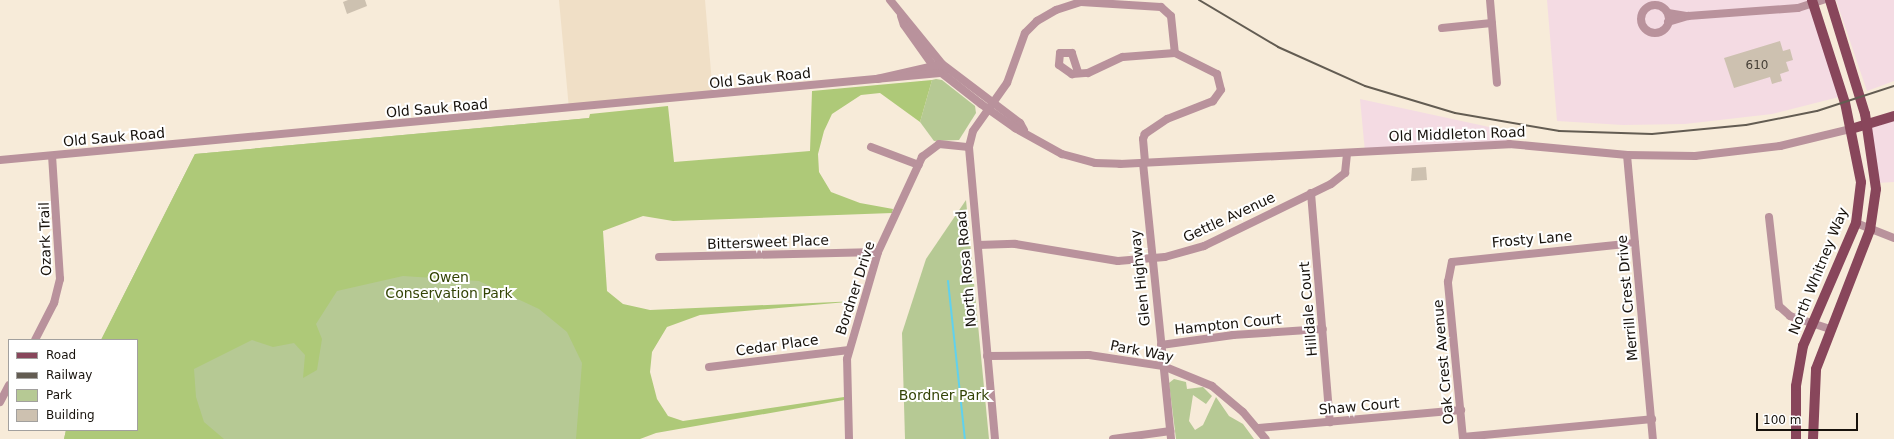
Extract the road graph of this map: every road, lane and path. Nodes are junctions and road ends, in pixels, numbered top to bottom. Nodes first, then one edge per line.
1 (890, 0) edge
2 (1490, 0) edge
3 (1823, 0) edge
4 (1830, 0) edge
5 (1813, 2) edge
6 (1649, 3) edge
7 (1658, 3) edge
8 (1668, 13) junction
9 (901, 16) junction
10 (1688, 16) junction
11 (1492, 22) junction
12 (1668, 22) junction
13 (1442, 28) dead end
14 (921, 52) junction
15 (1175, 53) junction
16 (942, 64) junction
17 (934, 67) junction
18 (912, 69) junction
19 (1078, 72) dead end
20 (940, 73) junction
21 (876, 79) junction
22 (1497, 83) dead end
23 (989, 105) junction
24 (1894, 116) edge
25 (1868, 125) junction
26 (1851, 129) junction
27 (871, 147) dead end
28 (969, 147) junction
29 (1347, 152) junction
30 (1627, 155) junction
31 (52, 156) junction
32 (0, 160) edge
33 (1144, 162) junction
34 (918, 165) junction
35 (1311, 193) junction
36 (1769, 217) dead end
37 (1856, 223) junction
38 (1870, 230) junction
39 (1894, 238) edge
40 (1635, 243) junction
41 (978, 245) junction
42 (878, 252) junction
43 (660, 257) dead end
44 (1151, 260) junction
45 (1448, 282) joint
46 (1812, 322) junction
47 (1323, 329) junction
48 (1830, 329) junction
49 (35, 339) edge
50 (1161, 345) junction
51 (849, 350) junction
52 (987, 356) junction
53 (1163, 366) junction
54 (709, 367) dead end
55 (8, 387) edge
56 (0, 402) edge
57 (1461, 410) junction
58 (1652, 419) junction
59 (1330, 422) junction
60 (1259, 428) junction
61 (1170, 435) edge
62 (1463, 438) edge
63 (849, 439) edge
64 (995, 439) edge
65 (1113, 439) edge
66 (1266, 439) edge
67 (1654, 439) edge
68 (1796, 439) edge
69 (1813, 439) edge

1 - 9 street, Old Middleton Road
2 - 11 street
3 - 5 street
4 - 25 main road
5 - 10 street
5 - 26 main road, North Whitney Way
6 - 7 street
6 - 12 street
7 - 8 street
8 - 10 street
8 - 12 street
9 - 14 street, Old Middleton Road
9 - 16 street, Old Middleton Road
10 - 12 street
11 - 13 street
11 - 22 street
14 - 17 street, Old Middleton Road
14 - 18 street
15 - 19 street
15 - 23 street, North Rosa Road
15 - 33 street, Glen Highway
16 - 17 street, Old Sauk Road
16 - 20 street
16 - 23 street, Old Middleton Road
17 - 18 street, Old Sauk Road
17 - 20 street, Old Middleton Road
18 - 21 street, Old Sauk Road
20 - 21 street, Old Sauk Road
20 - 23 street, Old Middleton Road
21 - 31 street, Old Sauk Road
23 - 28 street, North Rosa Road
23 - 33 street, Old Middleton Road
24 - 25 main road, Old Middleton Road
25 - 26 main road, Old Middleton Road
25 - 38 main road
26 - 30 street, Old Middleton Road
26 - 37 main road, North Whitney Way
27 - 34 street
28 - 34 street, Bordner Drive
28 - 41 street, North Rosa Road
29 - 30 street, Old Middleton Road
29 - 33 street, Old Middleton Road
29 - 35 street, Gettle Avenue
30 - 40 street, Merrill Crest Drive
31 - 32 street, Old Sauk Road
31 - 49 street, Ozark Trail
33 - 44 street, Glen Highway
34 - 42 street, Bordner Drive
35 - 44 street, Gettle Avenue
35 - 47 street, Hilldale Court
36 - 46 street
37 - 38 street
37 - 46 main road, North Whitney Way
38 - 39 street
38 - 48 main road
40 - 45 street, Frosty Lane
40 - 58 street, Merrill Crest Drive
41 - 44 street, Gettle Avenue
41 - 52 street, North Rosa Road
42 - 43 street, Bittersweet Place
42 - 51 street, Bordner Drive
44 - 50 street, Glen Highway
45 - 57 street, Oak Crest Avenue
46 - 48 street
46 - 68 main road, North Whitney Way
47 - 50 street, Hampton Court
47 - 59 street, Hilldale Court
48 - 69 main road
50 - 53 street, Glen Highway
51 - 54 street, Cedar Place
51 - 63 street, Bordner Drive
52 - 53 street, Park Way
52 - 64 street, North Rosa Road
53 - 60 street, Park Way
53 - 61 street, Glen Highway
55 - 56 street
57 - 59 street, Shaw Court
57 - 62 street, Oak Crest Avenue
58 - 62 street
58 - 67 street, Merrill Crest Drive
59 - 60 street, Shaw Court
60 - 66 street, Park Way
61 - 65 street

